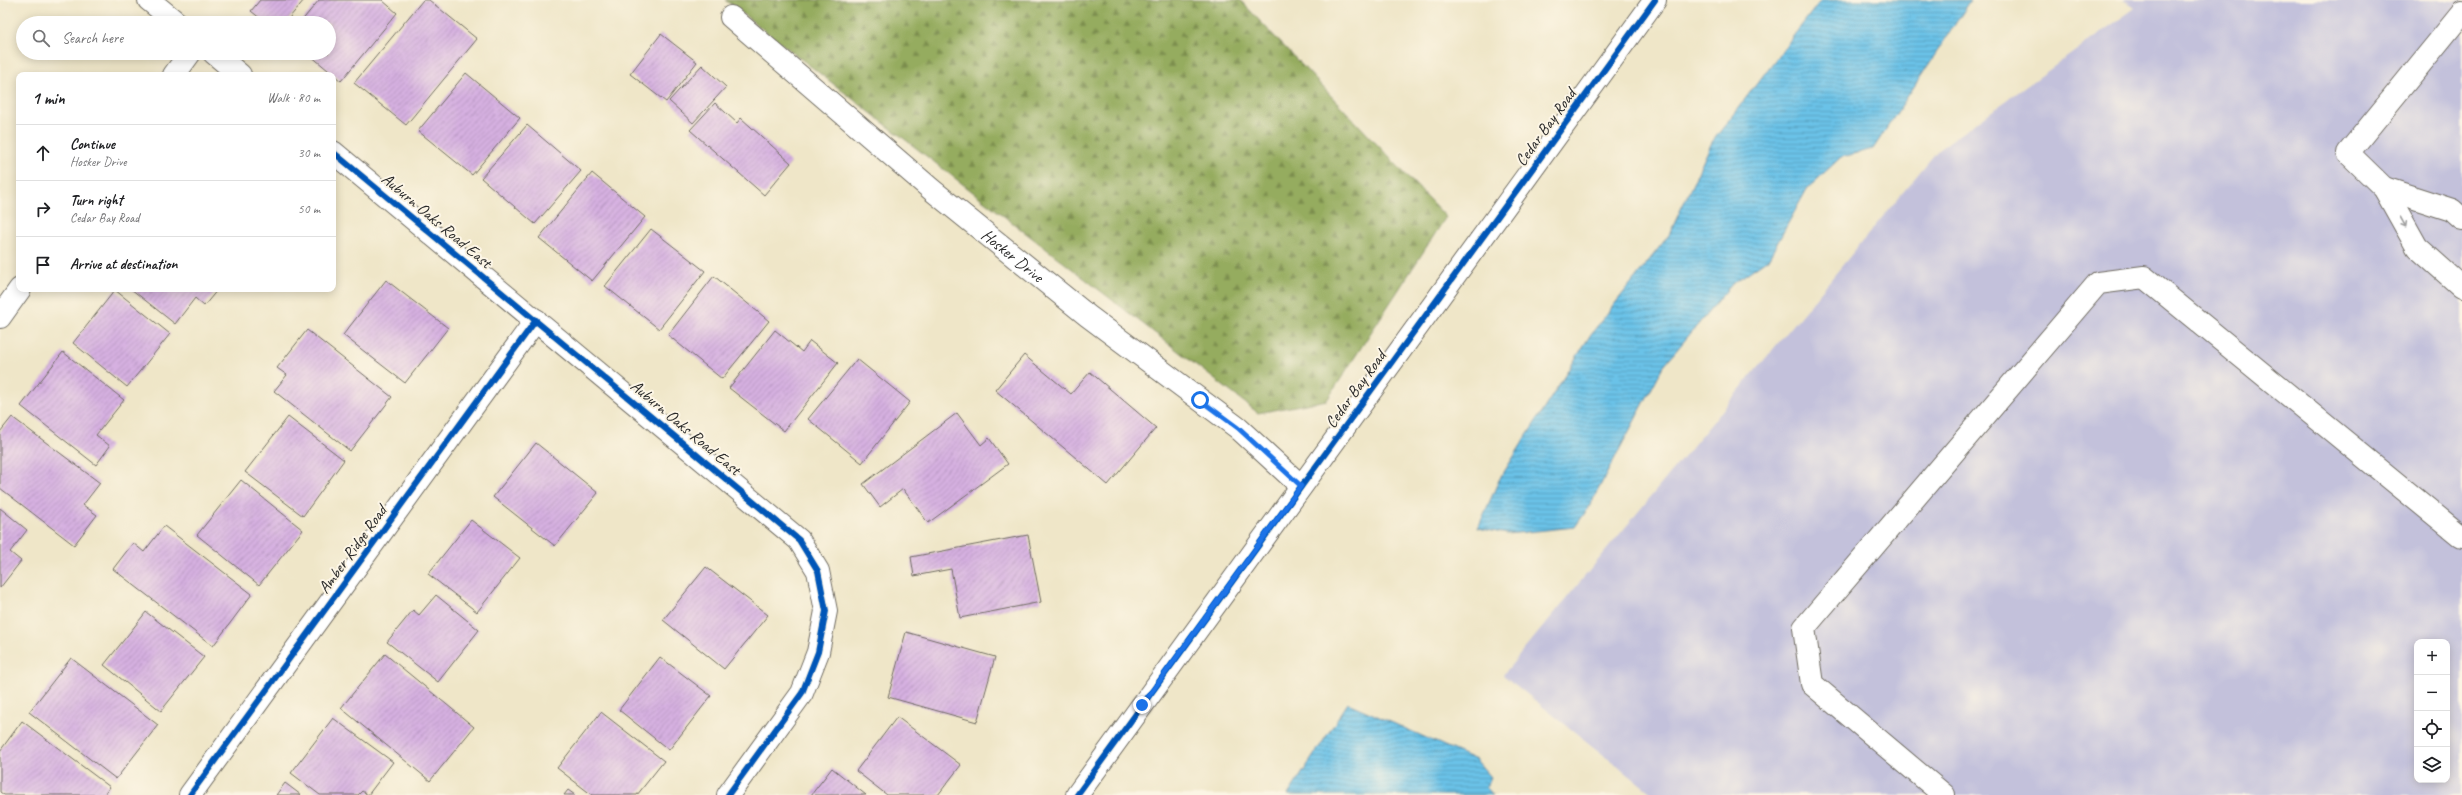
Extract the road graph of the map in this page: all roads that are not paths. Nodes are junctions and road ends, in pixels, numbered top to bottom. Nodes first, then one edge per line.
1 (149, 0) edge
2 (1655, 0) edge
3 (2462, 13) edge
4 (168, 16) edge
5 (731, 17) dead end
6 (185, 60) edge
7 (222, 60) edge
8 (176, 72) edge
9 (236, 72) edge
10 (336, 154) edge
11 (2384, 188) junction
12 (2462, 219) edge
13 (2462, 287) edge
14 (18, 292) edge
15 (0, 317) edge
16 (536, 320) junction
17 (1301, 486) junction
18 (2462, 537) edge
19 (190, 795) edge
20 (728, 795) edge
21 (1077, 795) edge
22 (1944, 795) edge

1 - 4 street
2 - 17 street, Cedar Bay Road
3 - 11 street
5 - 17 street, Hosker Drive
6 - 8 street
7 - 9 street
10 - 16 street, Auburn Oaks Road East
11 - 12 street
11 -> 13 street
14 - 15 street
16 - 19 street, Amber Ridge Road
16 - 20 street, Auburn Oaks Road East
17 - 21 street, Cedar Bay Road
18 - 22 street

